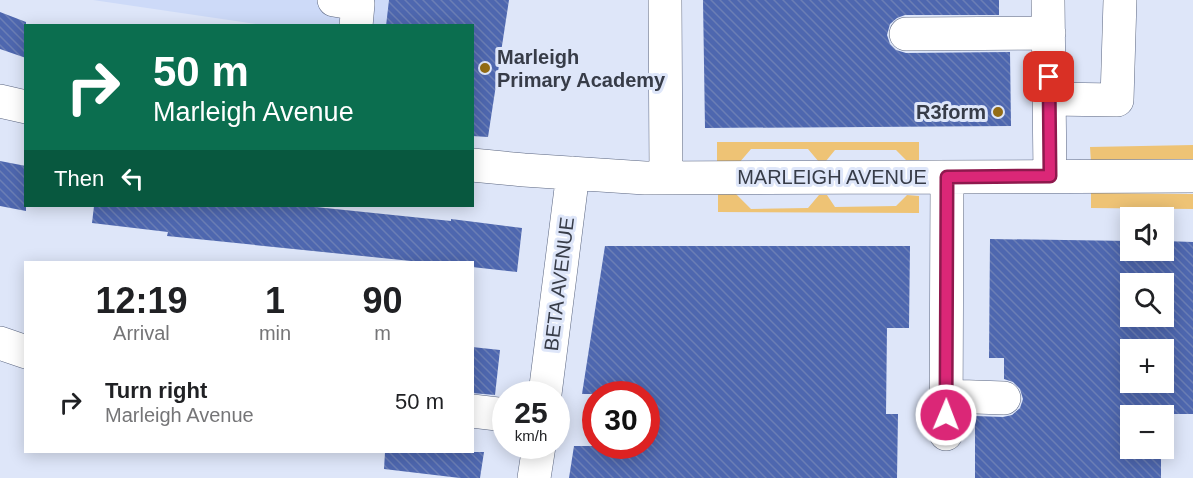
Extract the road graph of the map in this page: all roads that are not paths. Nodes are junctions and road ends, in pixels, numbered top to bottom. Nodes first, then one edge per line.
1 (334, 0) edge
2 (665, 0) edge
3 (1048, 0) edge
4 (1120, 0) edge
5 (356, 24) edge
6 (1049, 33) junction
7 (906, 34) dead end
8 (1050, 99) junction
9 (0, 101) edge
10 (24, 107) edge
11 (474, 165) edge
12 (573, 173) junction
13 (1050, 176) junction
14 (1193, 176) edge
15 (947, 177) junction
16 (666, 178) junction
17 (0, 343) edge
18 (24, 351) edge
19 (547, 381) edge
20 (946, 396) junction
21 (1004, 398) dead end
22 (474, 411) edge
23 (492, 413) edge
24 (946, 434) dead end
25 (536, 459) edge
26 (534, 478) edge

1 - 5 street
2 - 16 street
3 - 6 street
4 - 8 street
6 - 7 street
6 - 8 street
8 - 13 street
9 - 10 street
11 - 12 street, MARLEIGH AVENUE
12 - 16 street, MARLEIGH AVENUE
12 - 19 street, BETA AVENUE
13 - 14 street, MARLEIGH AVENUE
13 - 15 street, MARLEIGH AVENUE
15 - 16 street, MARLEIGH AVENUE
15 - 20 street
17 - 18 street
20 - 21 street
20 - 24 street
22 - 23 street
25 - 26 street

